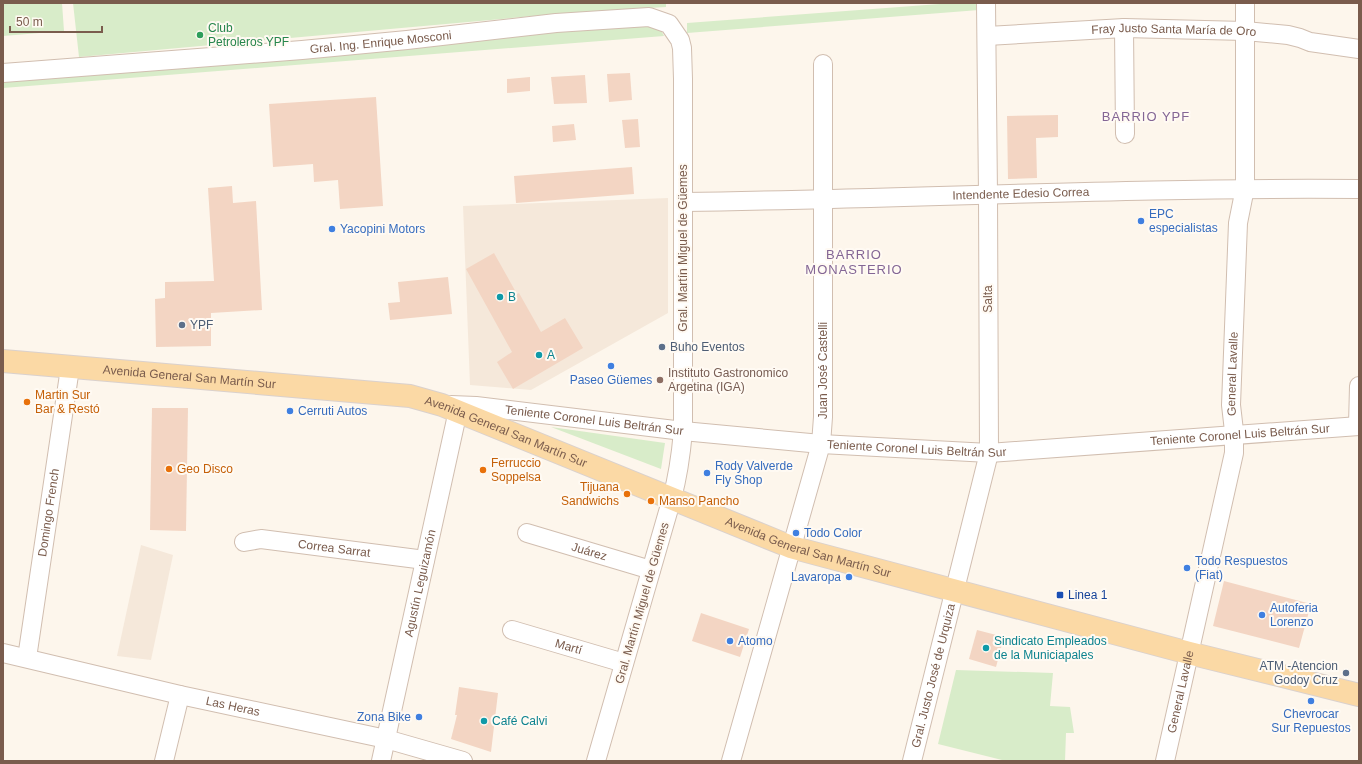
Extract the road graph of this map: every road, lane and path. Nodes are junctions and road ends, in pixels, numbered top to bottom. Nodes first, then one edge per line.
1 (986, 3) edge
2 (1245, 3) edge
3 (662, 20) joint
4 (1124, 28) junction
5 (1245, 31) junction
6 (987, 36) junction
7 (1359, 49) edge
8 (823, 64) dead end
9 (3, 73) edge
10 (1125, 134) dead end
11 (1245, 188) junction
12 (1359, 189) edge
13 (988, 195) junction
14 (824, 200) junction
15 (684, 202) junction
16 (3, 361) edge
17 (70, 368) junction
18 (1359, 386) edge
19 (459, 407) junction
20 (1359, 426) edge
21 (683, 431) junction
22 (1235, 436) junction
23 (821, 444) junction
24 (988, 453) junction
25 (672, 498) junction
26 (527, 534) dead end
27 (244, 542) dead end
28 (791, 547) junction
29 (425, 560) junction
30 (651, 570) junction
31 (955, 590) junction
32 (512, 630) dead end
33 (3, 653) edge
34 (1189, 653) junction
35 (27, 658) junction
36 (624, 663) junction
37 (180, 695) junction
38 (1359, 695) edge
39 (386, 739) junction
40 (164, 761) edge
41 (381, 761) edge
42 (463, 761) edge
43 (596, 761) edge
44 (731, 761) edge
45 (912, 761) edge
46 (1165, 761) edge

1 - 6 street, Salta
2 - 5 street, General Lavalle
3 - 9 street, Gral. Ing. Enrique Mosconi
3 - 15 street, Gral. Martín Miguel de Güemes
4 - 5 street, Fray Justo Santa María de Oro
4 - 6 street, Fray Justo Santa María de Oro
4 - 10 street
5 - 7 street, Fray Justo Santa María de Oro
5 - 11 street, General Lavalle
6 - 13 street, Salta
8 - 14 street, Juan José Castelli
11 - 12 street, Intendente Edesio Correa
11 - 13 street, Intendente Edesio Correa
11 - 22 street, General Lavalle
13 - 14 street, Intendente Edesio Correa
13 - 24 street, Salta
14 - 15 street, Intendente Edesio Correa
14 - 23 street, Juan José Castelli
15 - 21 street, Gral. Martín Miguel de Güemes
16 - 17 main road, Avenida General San Martín Sur
17 - 19 main road, Avenida General San Martín Sur
17 - 35 street, Domingo French
18 - 20 street
19 - 21 street, Teniente Coronel Luis Beltrán Sur
19 - 25 main road, Avenida General San Martín Sur
19 - 29 street, Agustín Leguizamón
20 - 22 street, Teniente Coronel Luis Beltrán Sur
21 - 23 street, Teniente Coronel Luis Beltrán Sur
21 - 25 street, Gral. Martín Miguel de Güemes
22 - 24 street, Teniente Coronel Luis Beltrán Sur
22 - 34 street, General Lavalle
23 - 24 street, Teniente Coronel Luis Beltrán Sur
23 - 28 street, Juan José Castelli
24 - 31 street, Salta
25 - 28 main road, Avenida General San Martín Sur
25 - 30 street, Gral. Martín Miguel de Güemes
26 - 30 street, Juárez
27 - 29 street, Correa Sarrat
28 - 31 main road, Avenida General San Martín Sur
28 - 44 street, Juan José Castelli
29 - 39 street, Agustín Leguizamón
30 - 36 street, Gral. Martín Miguel de Güemes
31 - 34 main road, Avenida General San Martín Sur
31 - 45 street, Gral. Justo José de Urquiza
32 - 36 street, Martí
33 - 35 street, Las Heras
34 - 38 main road, Avenida General San Martín Sur
34 - 46 street, General Lavalle
35 - 37 street, Las Heras
36 - 43 street, Gral. Martín Miguel de Güemes
37 - 39 street, Las Heras
37 - 40 street
39 - 41 street, Agustín Leguizamón
39 - 42 street, Las Heras

